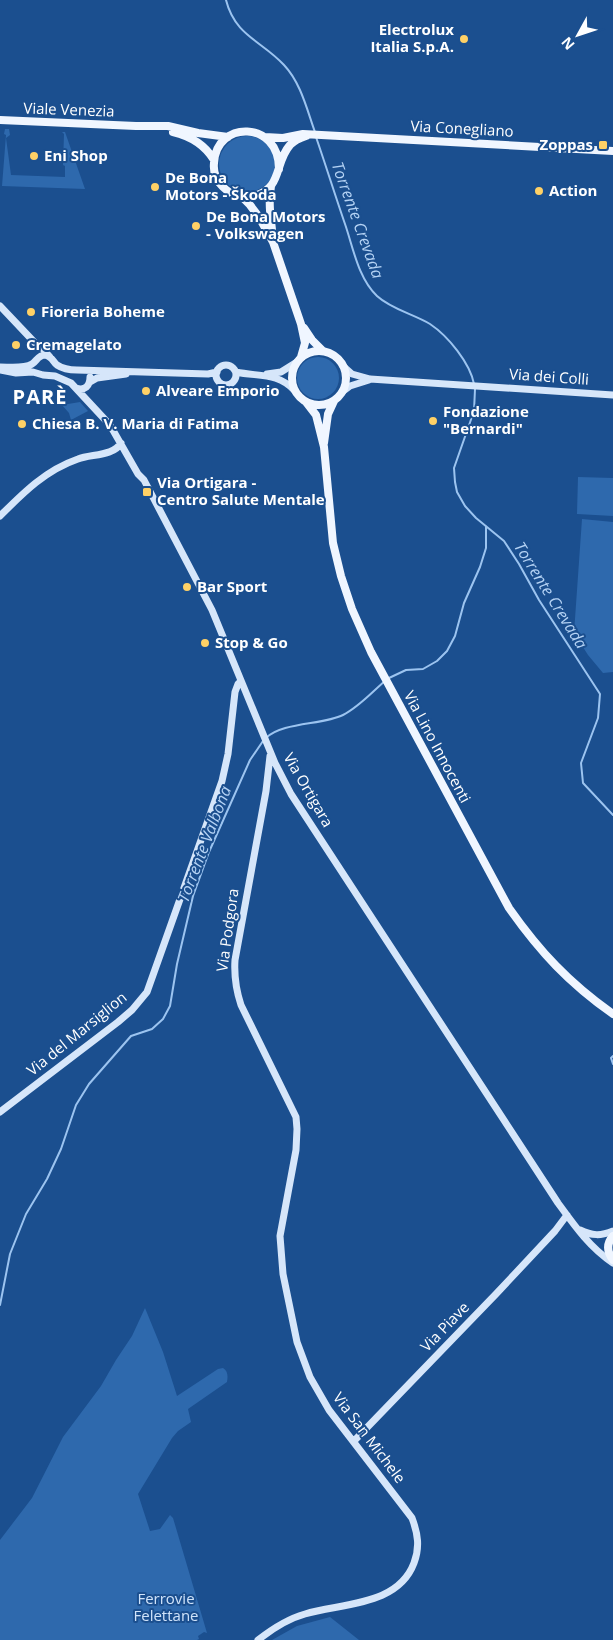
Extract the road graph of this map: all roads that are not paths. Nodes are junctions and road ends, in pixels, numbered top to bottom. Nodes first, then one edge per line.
1 (3, 120) edge
2 (136, 126) junction
3 (310, 134) junction
4 (228, 137) junction
5 (265, 137) junction
6 (613, 151) edge
7 (214, 160) junction
8 (279, 169) junction
9 (271, 186) junction
10 (242, 197) junction
11 (273, 242) junction
12 (0, 306) edge
13 (301, 324) junction
14 (37, 345) junction
15 (323, 351) junction
16 (36, 360) junction
17 (52, 360) junction
18 (299, 360) junction
19 (343, 366) junction
20 (0, 368) edge
21 (77, 370) junction
22 (85, 371) junction
23 (135, 372) junction
24 (38, 373) junction
25 (48, 375) junction
26 (217, 375) junction
27 (235, 375) junction
28 (263, 375) junction
29 (370, 379) junction
30 (89, 383) junction
31 (74, 386) junction
32 (295, 390) junction
33 (342, 392) junction
34 (613, 395) edge
35 (335, 400) junction
36 (306, 402) junction
37 (95, 408) junction
38 (121, 443) junction
39 (324, 447) junction
40 (107, 452) junction
41 (128, 456) junction
42 (0, 516) edge
43 (241, 681) junction
44 (269, 748) junction
45 (276, 778) junction
46 (613, 1014) edge
47 (0, 1112) edge
48 (296, 1150) joint
49 (567, 1215) junction
50 (572, 1222) junction
51 (578, 1228) junction
52 (555, 1231) junction
53 (613, 1231) edge
54 (613, 1236) edge
55 (613, 1261) edge
56 (354, 1441) junction
57 (258, 1640) edge

1 - 2 main road, Viale Venezia
2 - 4 main road, Viale Venezia
2 - 7 main road, Viale Venezia
3 - 5 main road, Viale Venezia
3 - 6 main road, Via Conegliano
3 - 8 main road
4 - 5 main road, Viale Venezia
4 - 7 main road
5 - 8 main road
7 - 10 main road, Viale Venezia
8 - 9 main road
9 - 10 main road
9 - 11 main road
10 - 11 main road
11 - 13 main road
12 - 14 street
13 - 15 main road
13 - 18 main road
14 - 16 street
14 - 17 street
15 - 18 main road
15 - 19 main road
16 - 17 street
16 - 20 street
16 - 24 street
17 - 21 street
17 - 25 street
18 - 28 street
18 - 32 main road
19 - 29 street
19 - 33 main road
20 - 24 street
21 - 22 street
21 - 31 street
22 - 23 street
22 - 30 street
23 - 26 street
23 - 30 street
24 - 25 street
25 - 31 street
26 - 27 street
26 - 27 street
27 - 28 street
28 - 32 street
29 - 33 street
29 - 34 street, Via dei Colli
30 - 31 street
30 - 37 street, Via Ortigara
31 - 37 street, Via Ortigara
32 - 36 main road
33 - 35 main road
35 - 36 main road
35 - 39 main road, Via Lino Innocenti
36 - 39 main road, Via Lino Innocenti
37 - 38 street, Via Ortigara
38 - 40 street
38 - 41 street, Via Ortigara
39 - 46 main road, Via Lino Innocenti
40 - 41 street
40 - 42 street
41 - 43 street, Via Ortigara
43 - 44 street, Via Ortigara
43 - 47 street, Via del Marsiglion
44 - 45 street, Via Ortigara
44 - 45 street
45 - 48 street, Via Podgora
45 - 49 street, Via Ortigara
48 - 56 street, Via San Michele
49 - 50 street, Via Ortigara
49 - 52 street, Via Piave
50 - 51 street, Via Ortigara
50 - 52 street, Via Piave
51 - 53 street
51 - 55 street, Via Ortigara
52 - 56 street, Via Piave
54 - 55 main road
56 - 57 street, Via San Michele

